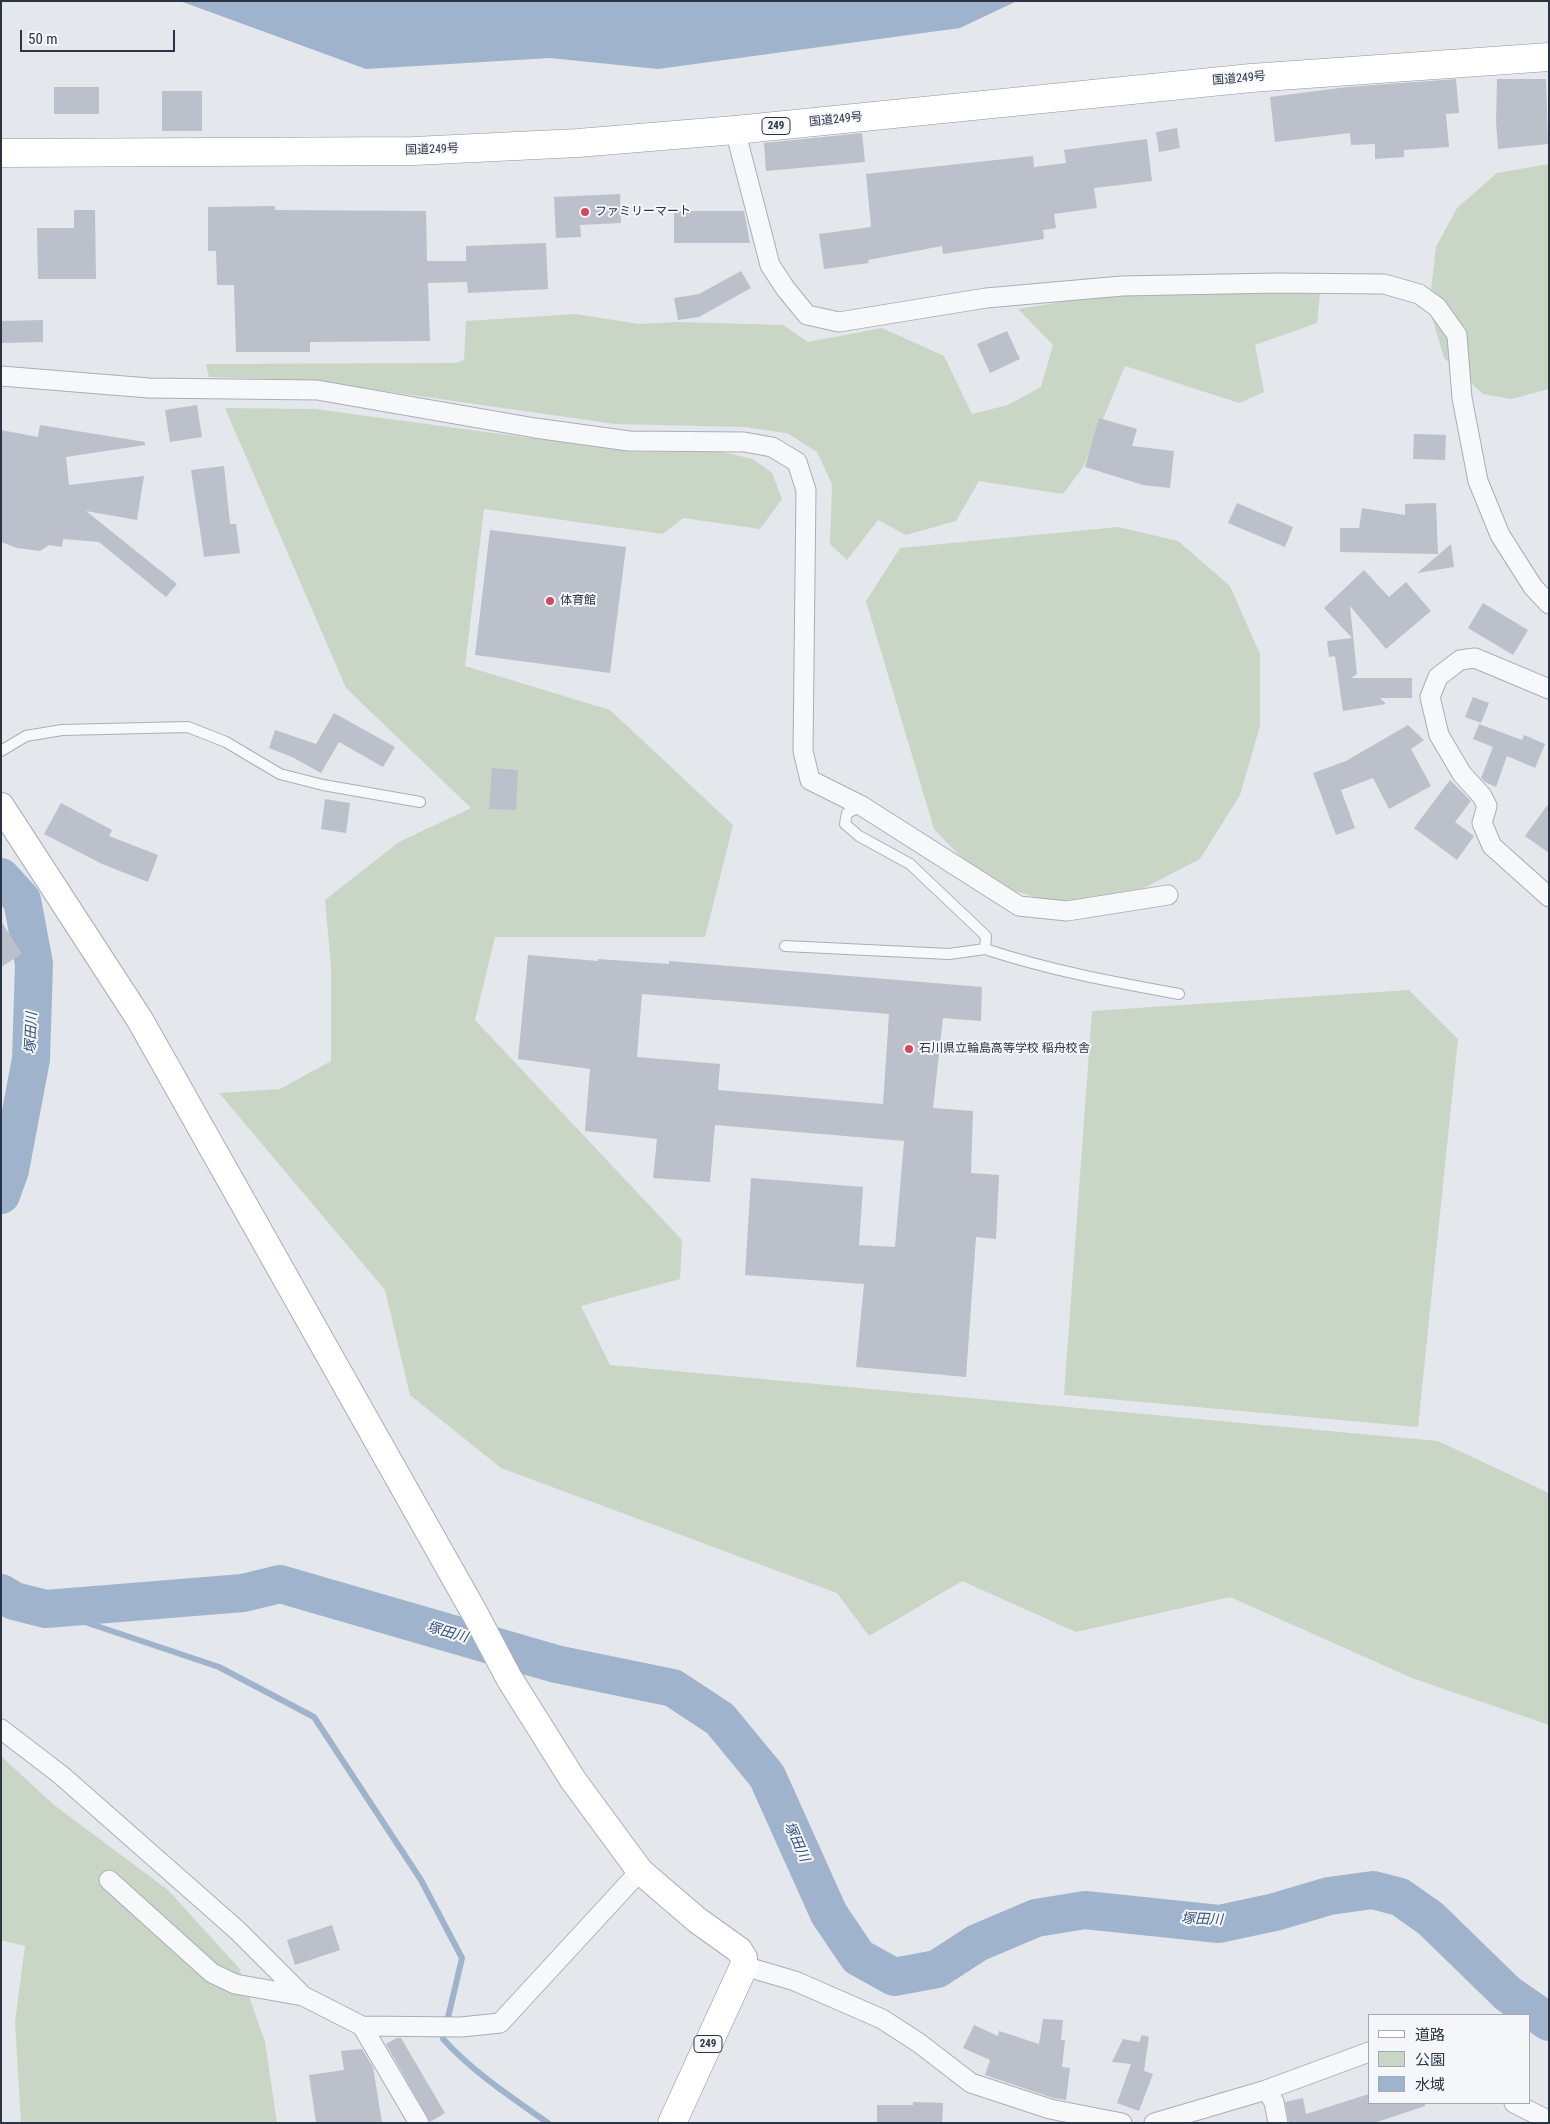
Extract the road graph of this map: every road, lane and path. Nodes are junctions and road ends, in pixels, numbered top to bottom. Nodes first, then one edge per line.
1 (1549, 57) edge
2 (735, 130) junction
3 (1, 153) edge
4 (1, 376) edge
5 (1549, 604) edge
6 (1549, 690) edge
7 (1, 752) edge
8 (420, 802) dead end
9 (1, 806) edge
10 (862, 806) junction
11 (1168, 895) dead end
12 (1549, 897) edge
13 (785, 946) dead end
14 (985, 950) junction
15 (1178, 994) dead end
16 (1, 1729) edge
17 (640, 1871) junction
18 (109, 1880) dead end
19 (744, 1966) junction
20 (303, 1996) junction
21 (362, 2026) junction
22 (1368, 2052) edge
23 (1266, 2090) junction
24 (1516, 2104) edge
25 (1092, 2120) edge
26 (1163, 2121) edge
27 (1549, 2121) edge
28 (419, 2123) edge
29 (672, 2123) edge
30 (1122, 2123) edge
31 (1278, 2123) edge

1 - 2 highway, 国道249号 / 249
2 - 3 highway, 国道249号 / 249
2 - 5 street
4 - 10 street
6 - 12 street
7 - 8 lane
9 - 17 street
10 - 11 street
10 - 14 lane
13 - 14 lane
14 - 15 lane
16 - 20 street
17 - 19 street
17 - 21 street
18 - 20 street
19 - 25 street
19 - 29 highway, 249
20 - 21 street
21 - 28 street
22 - 23 street
23 - 26 street
23 - 31 street
24 - 27 street
25 - 30 street

